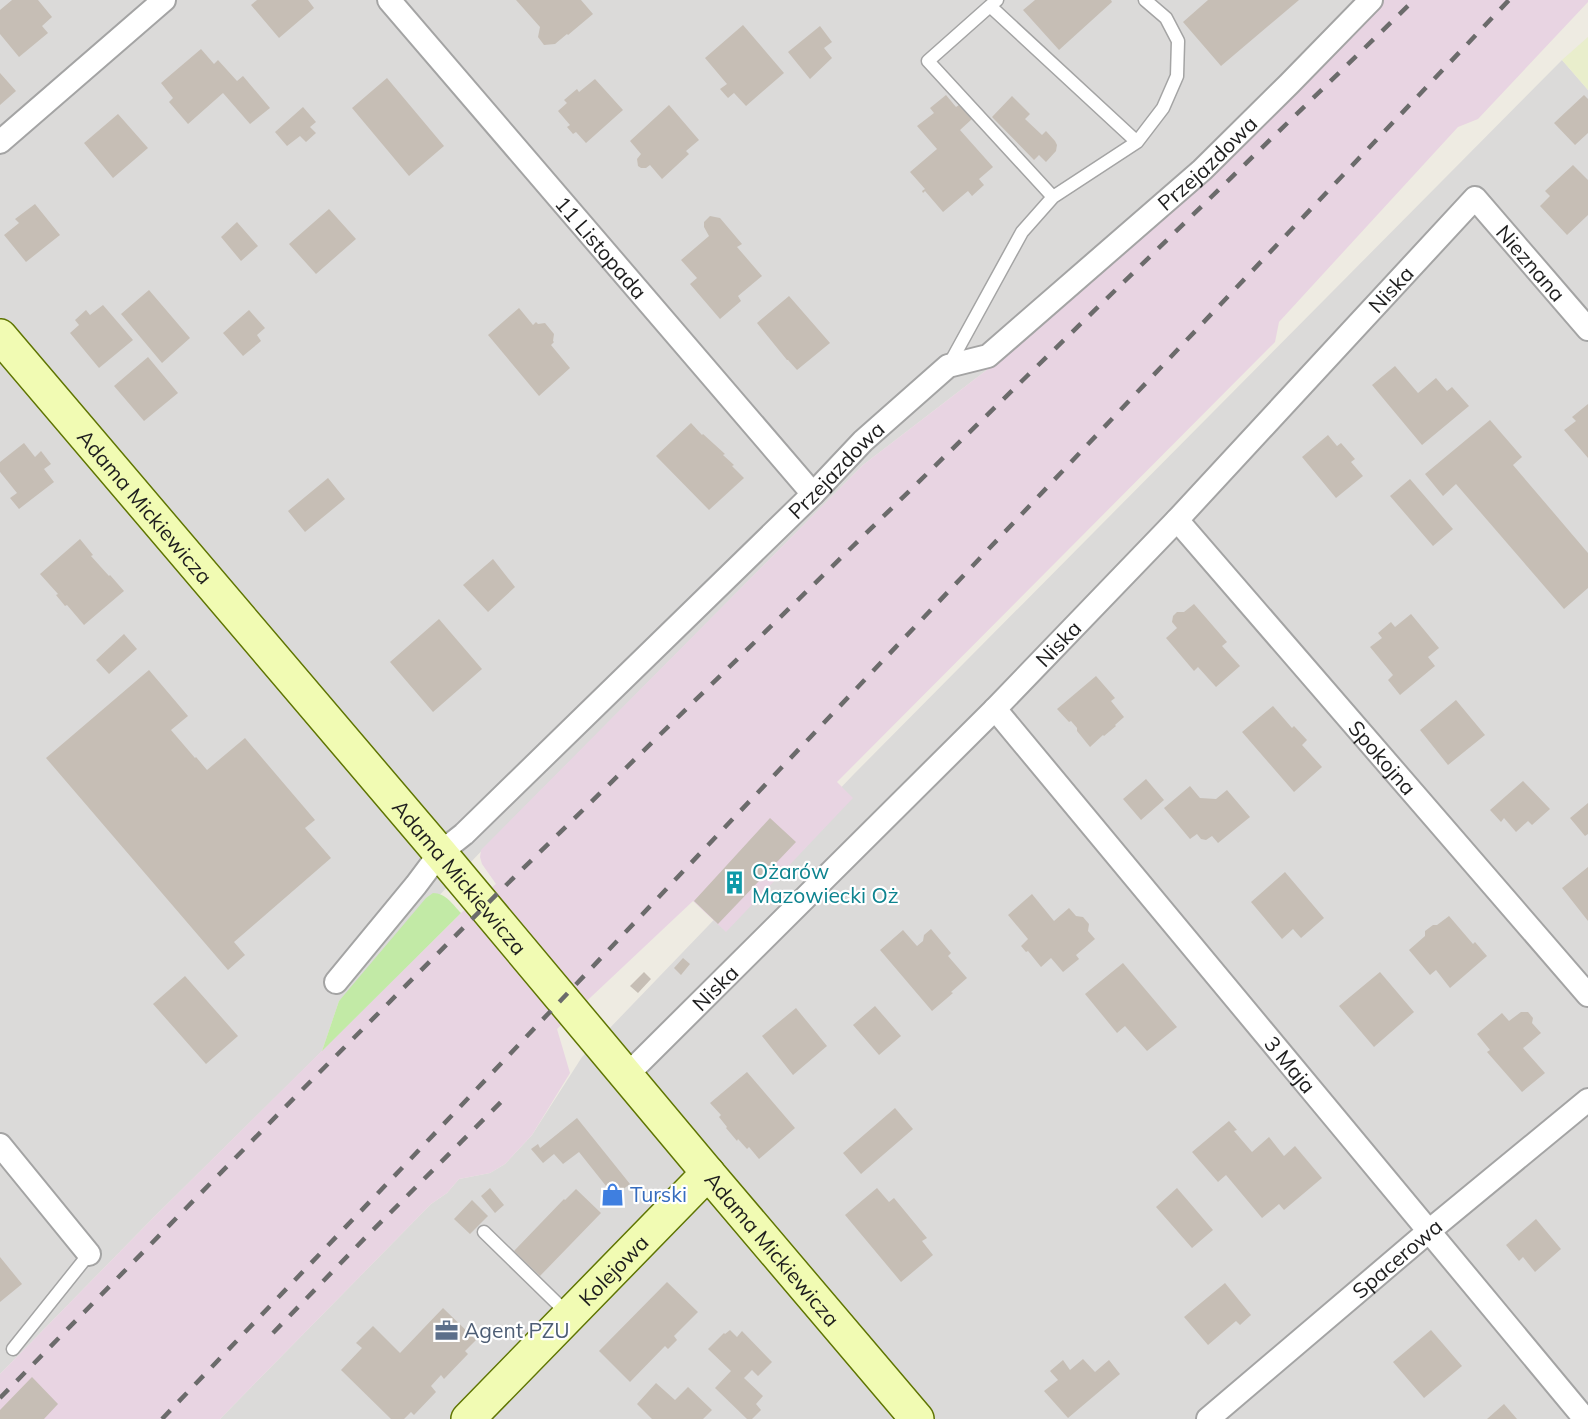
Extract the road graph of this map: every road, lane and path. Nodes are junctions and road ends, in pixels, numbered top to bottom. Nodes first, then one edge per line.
1 (164, 0) edge
2 (389, 0) edge
3 (1145, 0) edge
4 (1371, 0) edge
5 (993, 3) edge
6 (0, 141) edge
7 (1137, 142) junction
8 (1053, 197) junction
9 (1475, 198) joint
10 (1588, 329) edge
11 (0, 336) edge
12 (948, 366) junction
13 (813, 494) junction
14 (1177, 520) junction
15 (995, 709) junction
16 (440, 854) junction
17 (336, 982) dead end
18 (1588, 995) edge
19 (627, 1075) junction
20 (1588, 1100) edge
21 (0, 1145) edge
22 (708, 1173) junction
23 (1429, 1231) junction
24 (484, 1233) dead end
25 (89, 1254) joint
26 (569, 1315) junction
27 (13, 1349) dead end
28 (468, 1419) edge
29 (917, 1419) edge
30 (1208, 1419) edge
31 (1585, 1419) edge

1 - 6 street
2 - 13 street, 11 Listopada
3 - 7 lane
4 - 12 street, Przejazdowa
5 - 7 lane
5 - 8 lane
7 - 8 lane
8 - 12 lane
9 - 10 street, Nieznana
9 - 14 street, Niska
11 - 16 street, Adama Mickiewicza
12 - 13 street, Przejazdowa
13 - 16 street, Przejazdowa
14 - 15 street, Niska
14 - 18 street, Spokojna
15 - 19 street, Niska
15 - 23 street, 3 Maja
16 - 17 street, Przejazdowa
16 - 19 street, Adama Mickiewicza
19 - 22 street, Adama Mickiewicza
20 - 23 street, Spacerowa
21 - 25 street
22 - 26 street, Kolejowa
22 - 29 street, Adama Mickiewicza
23 - 30 street, Spacerowa
23 - 31 street, 3 Maja
24 - 26 lane
25 - 27 lane
26 - 28 street, Kolejowa

